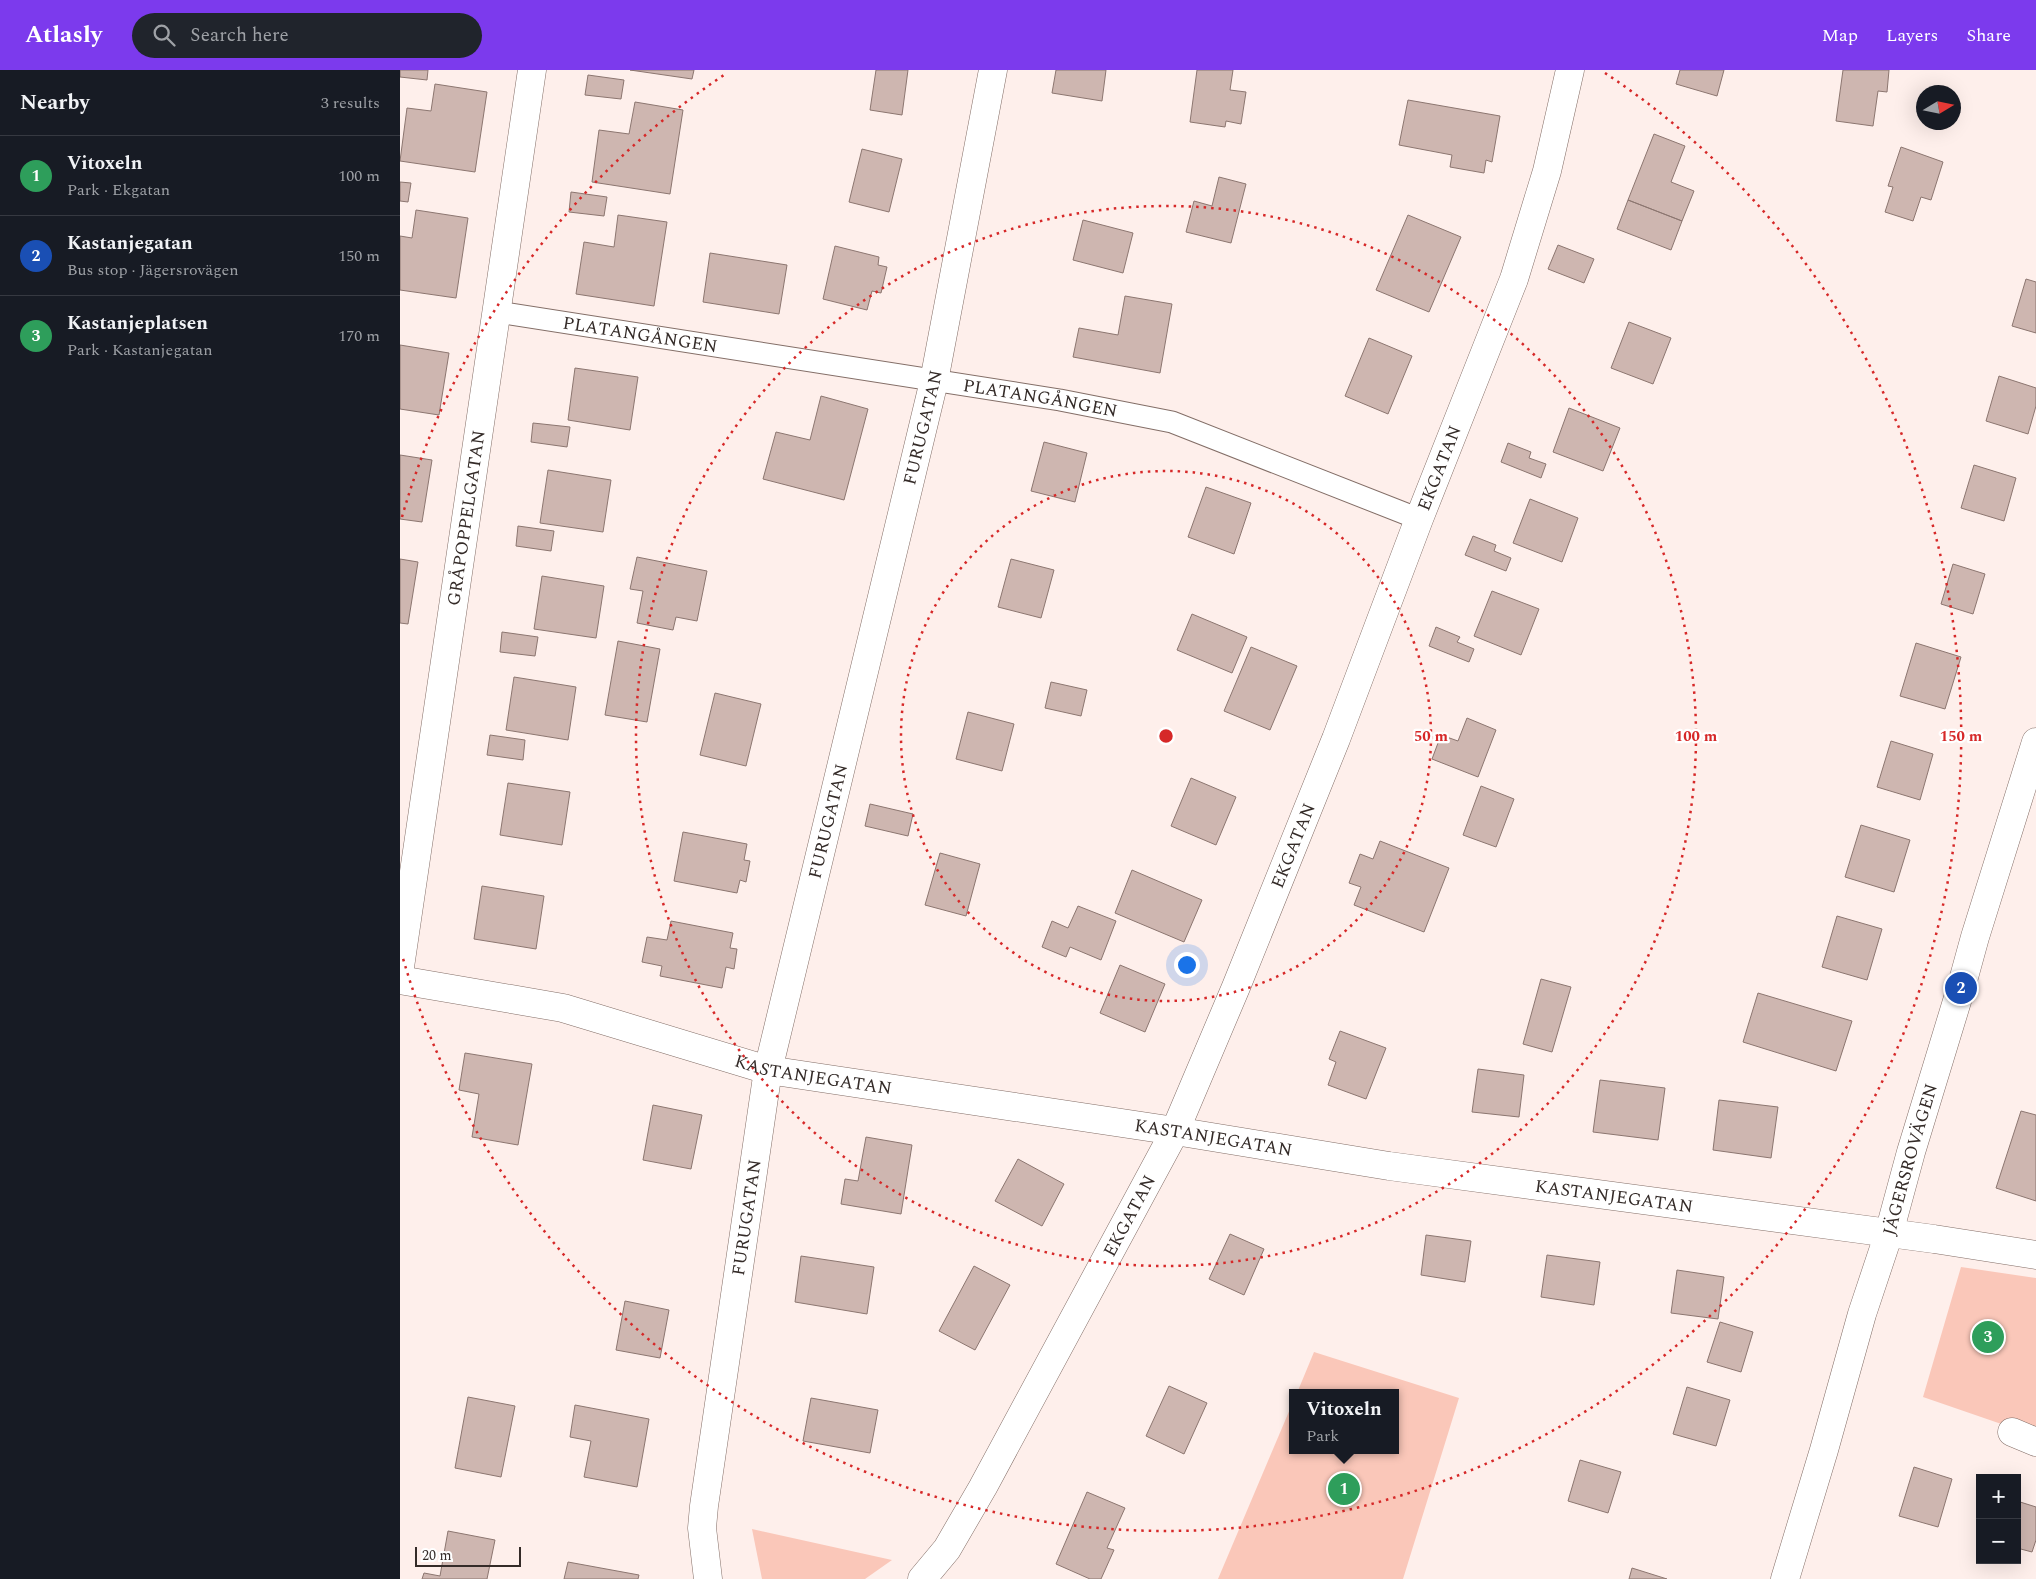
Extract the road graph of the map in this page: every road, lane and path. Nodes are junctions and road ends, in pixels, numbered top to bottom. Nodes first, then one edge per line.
1 (532, 70) edge
2 (994, 70) edge
3 (1570, 70) edge
4 (497, 312) junction
5 (934, 381) junction
6 (1419, 519) junction
7 (2036, 742) edge
8 (400, 967) edge
9 (400, 980) edge
10 (768, 1070) junction
11 (1175, 1131) junction
12 (1888, 1233) junction
13 (2036, 1255) edge
14 (708, 1579) edge
15 (922, 1579) edge
16 (1784, 1579) edge

1 - 4 street, GRÅPOPPELGATAN
2 - 5 street, FURUGATAN
3 - 6 street, EKGATAN
4 - 5 lane, PLATANGÅNGEN
4 - 8 street, GRÅPOPPELGATAN
5 - 6 lane, PLATANGÅNGEN
5 - 10 street, FURUGATAN
6 - 11 street, EKGATAN
7 - 12 street, JÄGERSROVÄGEN
9 - 10 street, KASTANJEGATAN
10 - 11 street, KASTANJEGATAN
10 - 14 street, FURUGATAN
11 - 12 street, KASTANJEGATAN
11 - 15 street, EKGATAN
12 - 13 street, KASTANJEGATAN
12 - 16 street, JÄGERSROVÄGEN

